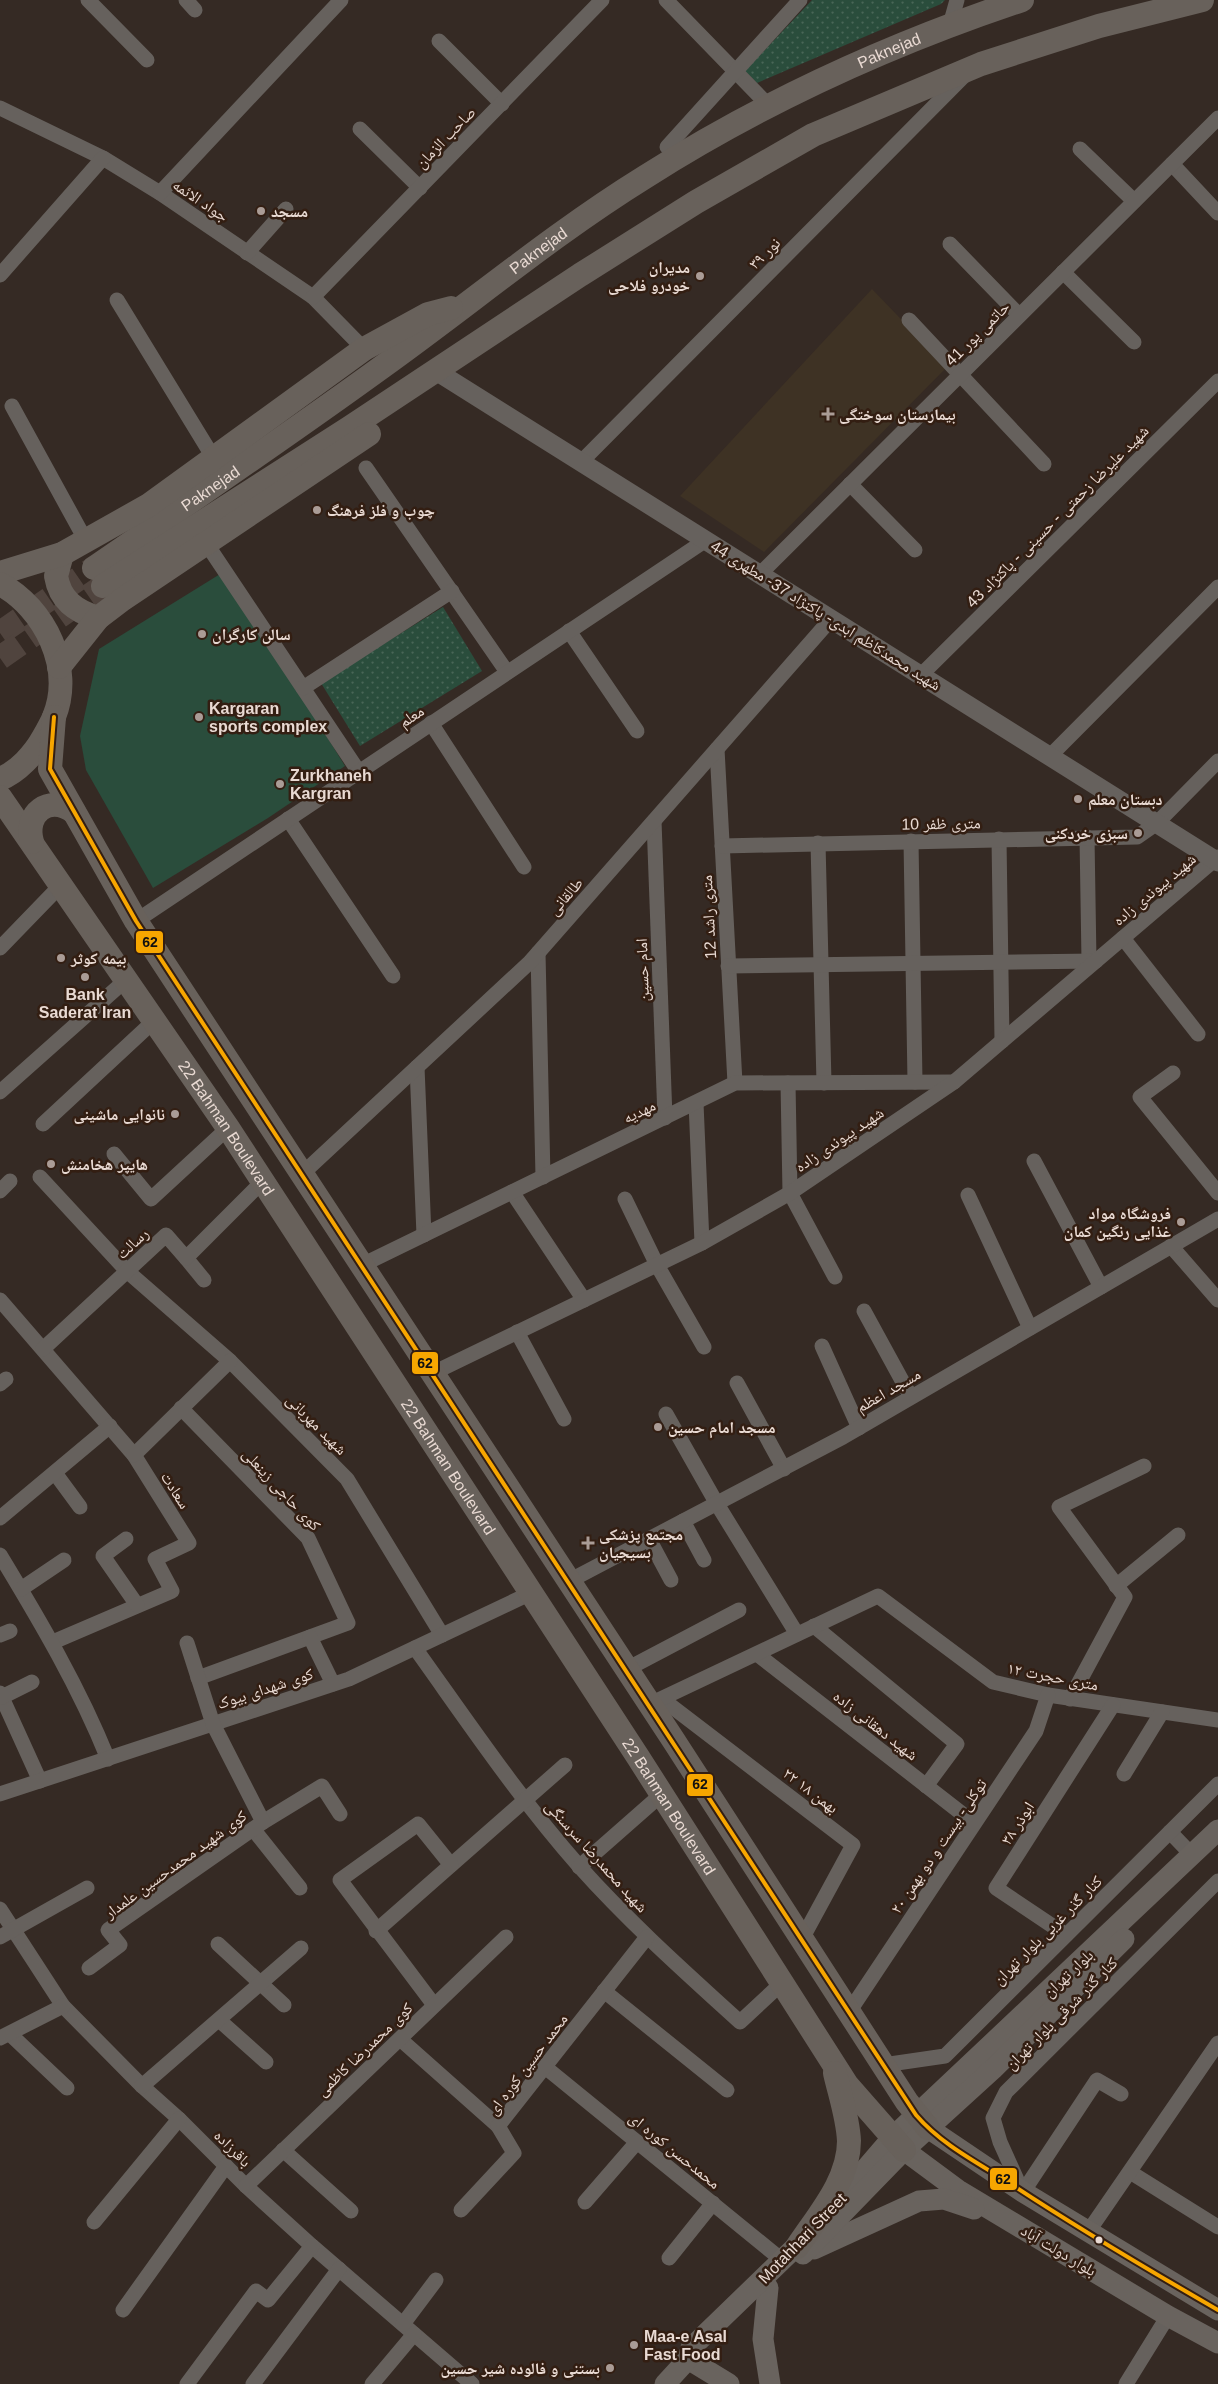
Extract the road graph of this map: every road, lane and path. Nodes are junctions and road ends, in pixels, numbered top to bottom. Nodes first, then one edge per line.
1 (88, 0) edge
2 (341, 0) edge
3 (602, 0) edge
4 (666, 0) edge
5 (800, 0) edge
6 (957, 0) edge
7 (1022, 0) edge
8 (1202, 0) edge
9 (950, 25) junction
10 (439, 41) dead end
11 (147, 60) dead end
12 (971, 69) junction
13 (734, 70) junction
14 (502, 104) junction
15 (768, 106) junction
16 (0, 108) edge
17 (1218, 118) edge
18 (360, 129) dead end
19 (667, 147) dead end
20 (1080, 149) dead end
21 (103, 158) junction
22 (1172, 164) junction
23 (420, 188) junction
24 (160, 193) junction
25 (1134, 201) junction
26 (286, 209) dead end
27 (1218, 213) edge
28 (950, 244) dead end
29 (247, 253) junction
30 (1063, 272) junction
31 (0, 275) edge
32 (313, 298) junction
33 (117, 300) dead end
34 (464, 304) junction
35 (1020, 315) junction
36 (909, 320) dead end
37 (1134, 342) dead end
38 (364, 349) junction
39 (436, 371) junction
40 (961, 374) junction
41 (1218, 381) edge
42 (12, 406) dead end
43 (213, 457) junction
44 (581, 462) junction
45 (1044, 464) dead end
46 (366, 468) dead end
47 (850, 484) junction
48 (706, 540) junction
49 (86, 541) junction
50 (206, 543) junction
51 (916, 550) dead end
52 (62, 554) junction
53 (0, 573) edge
54 (760, 574) junction
55 (0, 584) edge
56 (1218, 587) edge
57 (452, 591) junction
58 (98, 618) junction
59 (832, 619) junction
60 (569, 631) junction
61 (59, 667) junction
62 (508, 672) junction
63 (921, 675) junction
64 (303, 688) junction
65 (54, 717) junction
66 (431, 723) junction
67 (637, 730) dead end
68 (717, 749) junction
69 (1050, 756) junction
70 (1218, 761) edge
71 (359, 772) junction
72 (0, 779) edge
73 (0, 798) edge
74 (74, 812) junction
75 (288, 820) junction
76 (654, 821) junction
77 (1157, 823) junction
78 (1087, 837) junction
79 (1000, 839) junction
80 (911, 841) junction
81 (32, 842) junction
82 (818, 844) junction
83 (722, 846) junction
84 (1217, 859) edge
85 (524, 867) dead end
86 (61, 884) junction
87 (136, 921) junction
88 (1122, 938) junction
89 (0, 948) edge
90 (538, 953) junction
91 (1093, 961) junction
92 (1000, 963) junction
93 (913, 964) junction
94 (821, 965) junction
95 (728, 966) junction
96 (393, 976) dead end
97 (127, 979) junction
98 (155, 1020) junction
99 (1198, 1034) dead end
100 (1002, 1041) junction
101 (417, 1067) junction
102 (1173, 1073) dead end
103 (915, 1082) junction
104 (954, 1082) junction
105 (788, 1083) junction
106 (824, 1083) junction
107 (735, 1084) junction
108 (0, 1092) edge
109 (696, 1103) junction
110 (665, 1118) junction
111 (43, 1124) dead end
112 (228, 1128) junction
113 (114, 1154) dead end
114 (1034, 1161) dead end
115 (302, 1174) junction
116 (40, 1177) dead end
117 (543, 1177) junction
118 (263, 1181) junction
119 (512, 1192) junction
120 (790, 1193) junction
121 (1218, 1193) edge
122 (968, 1194) dead end
123 (624, 1199) dead end
124 (1218, 1219) edge
125 (424, 1234) junction
126 (702, 1243) junction
127 (1171, 1246) junction
128 (186, 1258) junction
129 (362, 1265) junction
130 (656, 1265) junction
131 (127, 1271) junction
132 (836, 1277) dead end
133 (204, 1280) dead end
134 (1101, 1287) junction
135 (0, 1300) edge
136 (584, 1300) junction
137 (1218, 1300) edge
138 (864, 1311) dead end
139 (1030, 1328) junction
140 (517, 1332) junction
141 (408, 1334) junction
142 (822, 1346) dead end
143 (704, 1347) dead end
144 (43, 1350) junction
145 (376, 1356) junction
146 (230, 1361) junction
147 (433, 1372) junction
148 (737, 1383) dead end
149 (912, 1397) junction
150 (181, 1408) junction
151 (666, 1414) dead end
152 (564, 1419) dead end
153 (110, 1426) junction
154 (859, 1428) junction
155 (134, 1454) junction
156 (1144, 1466) dead end
157 (784, 1469) junction
158 (55, 1473) junction
159 (717, 1504) junction
160 (80, 1508) dead end
161 (0, 1518) edge
162 (683, 1521) junction
163 (1178, 1535) dead end
164 (126, 1539) dead end
165 (649, 1539) junction
166 (0, 1555) edge
167 (64, 1560) dead end
168 (704, 1560) dead end
169 (671, 1580) dead end
170 (569, 1581) junction
171 (1116, 1586) junction
172 (21, 1589) junction
173 (531, 1593) junction
174 (136, 1605) junction
175 (739, 1610) dead end
176 (814, 1626) junction
177 (797, 1634) junction
178 (442, 1635) junction
179 (310, 1637) junction
180 (53, 1642) junction
181 (187, 1643) dead end
182 (415, 1648) junction
183 (757, 1654) junction
184 (626, 1669) junction
185 (198, 1678) junction
186 (32, 1682) dead end
187 (333, 1684) junction
188 (1, 1695) edge
189 (1048, 1695) junction
190 (1070, 1699) junction
191 (656, 1702) junction
192 (1113, 1705) junction
193 (1162, 1712) junction
194 (1218, 1720) edge
195 (213, 1724) junction
196 (670, 1735) junction
197 (638, 1757) junction
198 (108, 1759) junction
199 (565, 1765) dead end
200 (1124, 1774) dead end
201 (40, 1781) junction
202 (1218, 1784) edge
203 (926, 1786) junction
204 (0, 1794) edge
205 (662, 1794) junction
206 (525, 1801) junction
207 (340, 1814) dead end
208 (974, 1823) junction
209 (258, 1826) junction
210 (1218, 1830) edge
211 (1170, 1832) junction
212 (1218, 1846) edge
213 (1193, 1856) junction
214 (451, 1865) junction
215 (579, 1867) junction
216 (1218, 1881) edge
217 (87, 1888) dead end
218 (300, 1888) dead end
219 (0, 1909) edge
220 (376, 1931) junction
221 (6, 1933) edge
222 (1066, 1936) junction
223 (506, 1937) dead end
224 (647, 1937) junction
225 (802, 1939) junction
226 (218, 1944) dead end
227 (301, 1948) dead end
228 (89, 1968) dead end
229 (260, 1982) junction
230 (782, 1983) junction
231 (604, 1991) junction
232 (1064, 1999) junction
233 (284, 2005) dead end
234 (434, 2005) junction
235 (63, 2006) junction
236 (849, 2012) junction
237 (1082, 2017) junction
238 (219, 2020) junction
239 (5, 2036) edge
240 (400, 2039) junction
241 (1218, 2043) edge
242 (831, 2059) junction
243 (266, 2062) dead end
244 (884, 2065) junction
245 (545, 2067) junction
246 (142, 2086) junction
247 (66, 2088) dead end
248 (727, 2090) dead end
249 (1121, 2094) dead end
250 (179, 2119) junction
251 (922, 2122) junction
252 (498, 2126) junction
253 (637, 2142) junction
254 (898, 2144) junction
255 (283, 2150) junction
256 (226, 2166) junction
257 (1130, 2172) junction
258 (246, 2186) junction
259 (1023, 2192) junction
260 (585, 2202) dead end
261 (713, 2204) junction
262 (462, 2210) dead end
263 (351, 2212) dead end
264 (1009, 2220) junction
265 (94, 2222) dead end
266 (1218, 2227) edge
267 (1088, 2232) junction
268 (312, 2246) junction
269 (794, 2254) junction
270 (669, 2258) dead end
271 (338, 2269) junction
272 (436, 2280) dead end
273 (768, 2288) junction
274 (123, 2310) dead end
275 (1218, 2310) edge
276 (1168, 2316) junction
277 (408, 2329) junction
278 (1218, 2343) edge
279 (688, 2359) junction
280 (187, 2384) edge
281 (253, 2384) edge
282 (372, 2384) edge
283 (472, 2384) edge
284 (665, 2384) edge
285 (729, 2384) edge
286 (770, 2384) edge
287 (1126, 2384) edge

1 - 11 street
2 - 24 street
3 - 14 street, صاحب الزمان
4 - 13 street
5 - 13 street
6 - 9 street
7 - 9 main road, Paknejad
8 - 12 main road
9 - 15 main road, Paknejad
10 - 14 street
12 - 39 main road
12 - 44 street, نور ۳۹
13 - 15 street
13 - 19 street
14 - 23 street, صاحب الزمان
15 - 34 main road, Paknejad
16 - 21 street, جواد الائمه
17 - 22 street, حاتمی پور 41
18 - 23 street
20 - 25 street
21 - 24 street, جواد الائمه
21 - 31 street
22 - 25 street, حاتمی پور 41
22 - 27 street
23 - 32 street, صاحب الزمان
24 - 29 street, جواد الائمه
25 - 30 street, حاتمی پور 41
26 - 29 street
28 - 35 street
29 - 32 street, جواد الائمه
30 - 35 street, حاتمی پور 41
30 - 37 street
32 - 38 street, جواد الائمه
33 - 43 street
34 - 38 main road
34 - 39 main road, Paknejad
35 - 40 street, حاتمی پور 41
36 - 40 street
38 - 43 main road
39 - 44 street, شهید محمدکاظم ابدی- پاکنژاد 37- مطهری 44
39 - 50 main road
40 - 45 street
40 - 47 street, حاتمی پور 41
41 - 63 street, شهید علیرضا زحمتی - حسینی - پاکنژاد 43
42 - 49 street
43 - 49 main road
44 - 48 street, شهید محمدکاظم ابدی- پاکنژاد 37- مطهری 44
46 - 57 street
47 - 51 street
47 - 54 street, حاتمی پور 41
48 - 54 street, شهید محمدکاظم ابدی- پاکنژاد 37- مطهری 44
48 - 60 street, معلم
49 - 52 main road
50 - 58 main road
50 - 64 street
52 - 53 main road
52 - 58 main road
54 - 59 street, شهید محمدکاظم ابدی- پاکنژاد 37- مطهری 44
55 - 61 main road
56 - 69 street
57 - 62 street
57 - 64 street
58 - 61 main road
59 - 63 street, شهید محمدکاظم ابدی- پاکنژاد 37- مطهری 44
59 - 68 street, طالقانی
60 - 62 street, معلم
60 - 67 street
61 - 65 main road
62 - 66 street, معلم
63 - 69 street, شهید محمدکاظم ابدی- پاکنژاد 37- مطهری 44
64 - 71 street
65 - 72 main road
65 - 74 main road
66 - 71 street, معلم
66 - 85 street
68 - 76 street, طالقانی
68 - 83 street, 12 متری راشد
69 - 77 street, شهید محمدکاظم ابدی- پاکنژاد 37- مطهری 44
70 - 77 street, 10 متری ظفر
71 - 75 street, معلم
73 - 81 main road, 22 Bahman Boulevard
74 - 81 main road
74 - 87 main road
75 - 87 street, معلم
75 - 96 street
76 - 90 street, طالقانی
76 - 110 street, امام حسین
77 - 78 street, 10 متری ظفر
77 - 84 street, شهید محمدکاظم ابدی- پاکنژاد 37- مطهری 44
78 - 79 street, 10 متری ظفر
78 - 91 street
79 - 80 street, 10 متری ظفر
79 - 92 street
80 - 82 street, 10 متری ظفر
80 - 93 street
81 - 86 main road, 22 Bahman Boulevard
82 - 83 street, 10 متری ظفر
82 - 94 street
83 - 95 street, 12 متری راشد
84 - 88 street, شهید پیوندی زاده
86 - 89 street
86 - 97 main road, 22 Bahman Boulevard
87 - 115 main road
88 - 91 street, شهید پیوندی زاده
88 - 99 street
90 - 101 street, طالقانی
90 - 117 street
91 - 92 street
91 - 100 street, شهید پیوندی زاده
92 - 93 street
92 - 100 street
93 - 94 street
93 - 103 street
94 - 95 street
94 - 106 street
95 - 107 street, 12 متری راشد
97 - 98 main road, 22 Bahman Boulevard
97 - 108 street
98 - 111 street
98 - 112 main road, 22 Bahman Boulevard
100 - 104 street, شهید پیوندی زاده
101 - 115 street, طالقانی
101 - 125 street
102 - 121 street
103 - 104 street, مهدیه
103 - 106 street, مهدیه
104 - 120 street, شهید پیوندی زاده
105 - 106 street, مهدیه
105 - 107 street, مهدیه
105 - 120 street
107 - 109 street, مهدیه
109 - 110 street, مهدیه
109 - 126 street
110 - 117 street, مهدیه
112 - 113 street
112 - 118 main road, 22 Bahman Boulevard
114 - 134 street
115 - 129 main road
116 - 131 street, شهید مهربانی
117 - 119 street, مهدیه
118 - 128 street
118 - 145 main road, 22 Bahman Boulevard
119 - 125 street, مهدیه
119 - 136 street
120 - 126 street, شهید پیوندی زاده
120 - 132 street
122 - 139 street
123 - 130 street
124 - 127 street, مسجد اعظم
125 - 129 street, مهدیه
126 - 130 street, شهید پیوندی زاده
127 - 134 street, مسجد اعظم
127 - 137 street
128 - 131 street, رسالت
128 - 133 street
129 - 141 main road
130 - 136 street, شهید پیوندی زاده
130 - 143 street
131 - 144 street, رسالت
131 - 146 street, شهید مهربانی
134 - 139 street, مسجد اعظم
135 - 144 street, سعادت
136 - 140 street, شهید پیوندی زاده
138 - 149 street
139 - 149 street, مسجد اعظم
140 - 147 street, شهید پیوندی زاده
140 - 152 street
141 - 145 main road
141 - 147 main road
142 - 154 street
144 - 153 street, سعادت
145 - 173 main road, 22 Bahman Boulevard
146 - 150 street
146 - 178 street, شهید مهربانی
147 - 170 main road
148 - 157 street
149 - 154 street, مسجد اعظم
150 - 155 street
150 - 179 street, کوی حاجی زینعلی
151 - 159 street
153 - 155 street, سعادت
153 - 158 street
154 - 157 street, مسجد اعظم
155 - 174 street, سعادت
156 - 171 street
157 - 159 street, مسجد اعظم
158 - 160 street
158 - 161 street
159 - 162 street, مسجد اعظم
159 - 177 street
162 - 165 street, مسجد اعظم
162 - 168 street
163 - 171 street
164 - 174 street
165 - 169 street
165 - 170 street, مسجد اعظم
166 - 172 street
167 - 172 street
170 - 184 main road
171 - 190 street
172 - 180 street
173 - 178 street, کوی شهدای بیوک
173 - 197 main road, 22 Bahman Boulevard
174 - 180 street, سعادت
175 - 184 street
176 - 177 street
176 - 189 street, ۱۲ متری حجرت
176 - 203 street
177 - 183 street
178 - 182 street, کوی شهدای بیوک
179 - 185 street, کوی حاجی زینعلی
179 - 187 street
180 - 198 street
181 - 185 street, کوی شهید محمدحسین علمدار
182 - 187 street, کوی شهدای بیوک
182 - 206 street, شهید محمدرضا سرسنگی
183 - 191 street
183 - 203 street, شهید دهقانی زاده
184 - 191 main road
185 - 195 street, کوی شهید محمدحسین علمدار
186 - 188 street
187 - 195 street, کوی شهدای بیوک
188 - 201 street
189 - 190 street, ۱۲ متری حجرت
189 - 208 street, توکلی- بیست و دو بهمن ۲۰
190 - 192 street, ۱۲ متری حجرت
191 - 196 main road
191 - 225 street, ۲۲ بهمن ۱۸
192 - 193 street, ۱۲ متری حجرت
192 - 222 street, ۳۸ ابوذر
193 - 194 street, ۱۲ متری حجرت
193 - 200 street
195 - 198 street, کوی شهدای بیوک
195 - 209 street, کوی شهید محمدحسین علمدار
196 - 197 main road
196 - 225 main road
197 - 205 main road, 22 Bahman Boulevard
198 - 201 street, کوی شهدای بیوک
199 - 206 street
201 - 204 street, کوی شهدای بیوک
202 - 211 street, کنار گذر غربی بلوار تهران
203 - 208 street, شهید دهقانی زاده
205 - 215 street
205 - 230 main road, 22 Bahman Boulevard
206 - 214 street
206 - 215 street, شهید محمدرضا سرسنگی
207 - 209 street
208 - 236 street, توکلی- بیست و دو بهمن ۲۰
209 - 218 street
209 - 228 street, کوی شهید محمدحسین علمدار
210 - 213 main road, بلوار تهران
211 - 213 street
211 - 222 street, کنار گذر غربی بلوار تهران
212 - 232 main road, بلوار تهران
213 - 251 main road, بلوار تهران
214 - 220 street
214 - 220 street
215 - 224 street, شهید محمدرضا سرسنگی
216 - 237 street, کنار گذر شرقی بلوار تهران
217 - 221 street
219 - 221 street, باقرزاده
220 - 234 street
221 - 235 street, باقرزاده
222 - 244 street, کنار گذر غربی بلوار تهران
223 - 234 street, کوی محمدرضا کاظمی
224 - 230 street, شهید محمدرضا سرسنگی
224 - 231 street, محمد حسین کوره ای
225 - 236 main road
226 - 229 street
227 - 229 street
229 - 233 street
229 - 238 street
230 - 242 main road, 22 Bahman Boulevard
231 - 245 street, محمد حسین کوره ای
231 - 248 street
232 - 237 street
232 - 251 main road, بلوار تهران
234 - 240 street, کوی محمدرضا کاظمی
235 - 239 street
235 - 246 street, باقرزاده
236 - 244 main road
237 - 259 street, کنار گذر شرقی بلوار تهران
238 - 243 street
238 - 246 street
239 - 247 street
240 - 252 street
240 - 255 street, کوی محمدرضا کاظمی
241 - 257 street
242 - 254 main road, 22 Bahman Boulevard
242 - 269 main road
244 - 251 main road
245 - 252 street, محمد حسین کوره ای
245 - 253 street, محمدحسن کوره ای
246 - 250 street, باقرزاده
249 - 259 street
250 - 256 street, باقرزاده
250 - 265 street
251 - 254 main road, Motahhari Street
251 - 259 main road, بلوار دولت آباد
252 - 262 street, محمد حسین کوره ای
253 - 260 street
253 - 261 street, محمدحسن کوره ای
254 - 264 main road, بلوار دولت آباد
254 - 269 main road, Motahhari Street
255 - 258 street, کوی محمدرضا کاظمی
255 - 263 street
256 - 258 street, باقرزاده
256 - 274 street
257 - 266 street
257 - 267 street
258 - 268 street, باقرزاده
259 - 267 main road, بلوار دولت آباد
261 - 269 street, محمدحسن کوره ای
261 - 270 street
264 - 269 main road
264 - 276 main road, بلوار دولت آباد
267 - 275 main road, بلوار دولت آباد
268 - 271 street, باقرزاده
268 - 280 street
269 - 273 main road, Motahhari Street
269 - 279 main road, Motahhari Street
271 - 277 street, باقرزاده
271 - 281 street
272 - 277 street
273 - 279 main road, Motahhari Street
273 - 286 main road
276 - 278 main road, بلوار دولت آباد
276 - 287 street
277 - 282 street
277 - 283 street, باقرزاده
279 - 284 main road, Motahhari Street
279 - 285 main road

